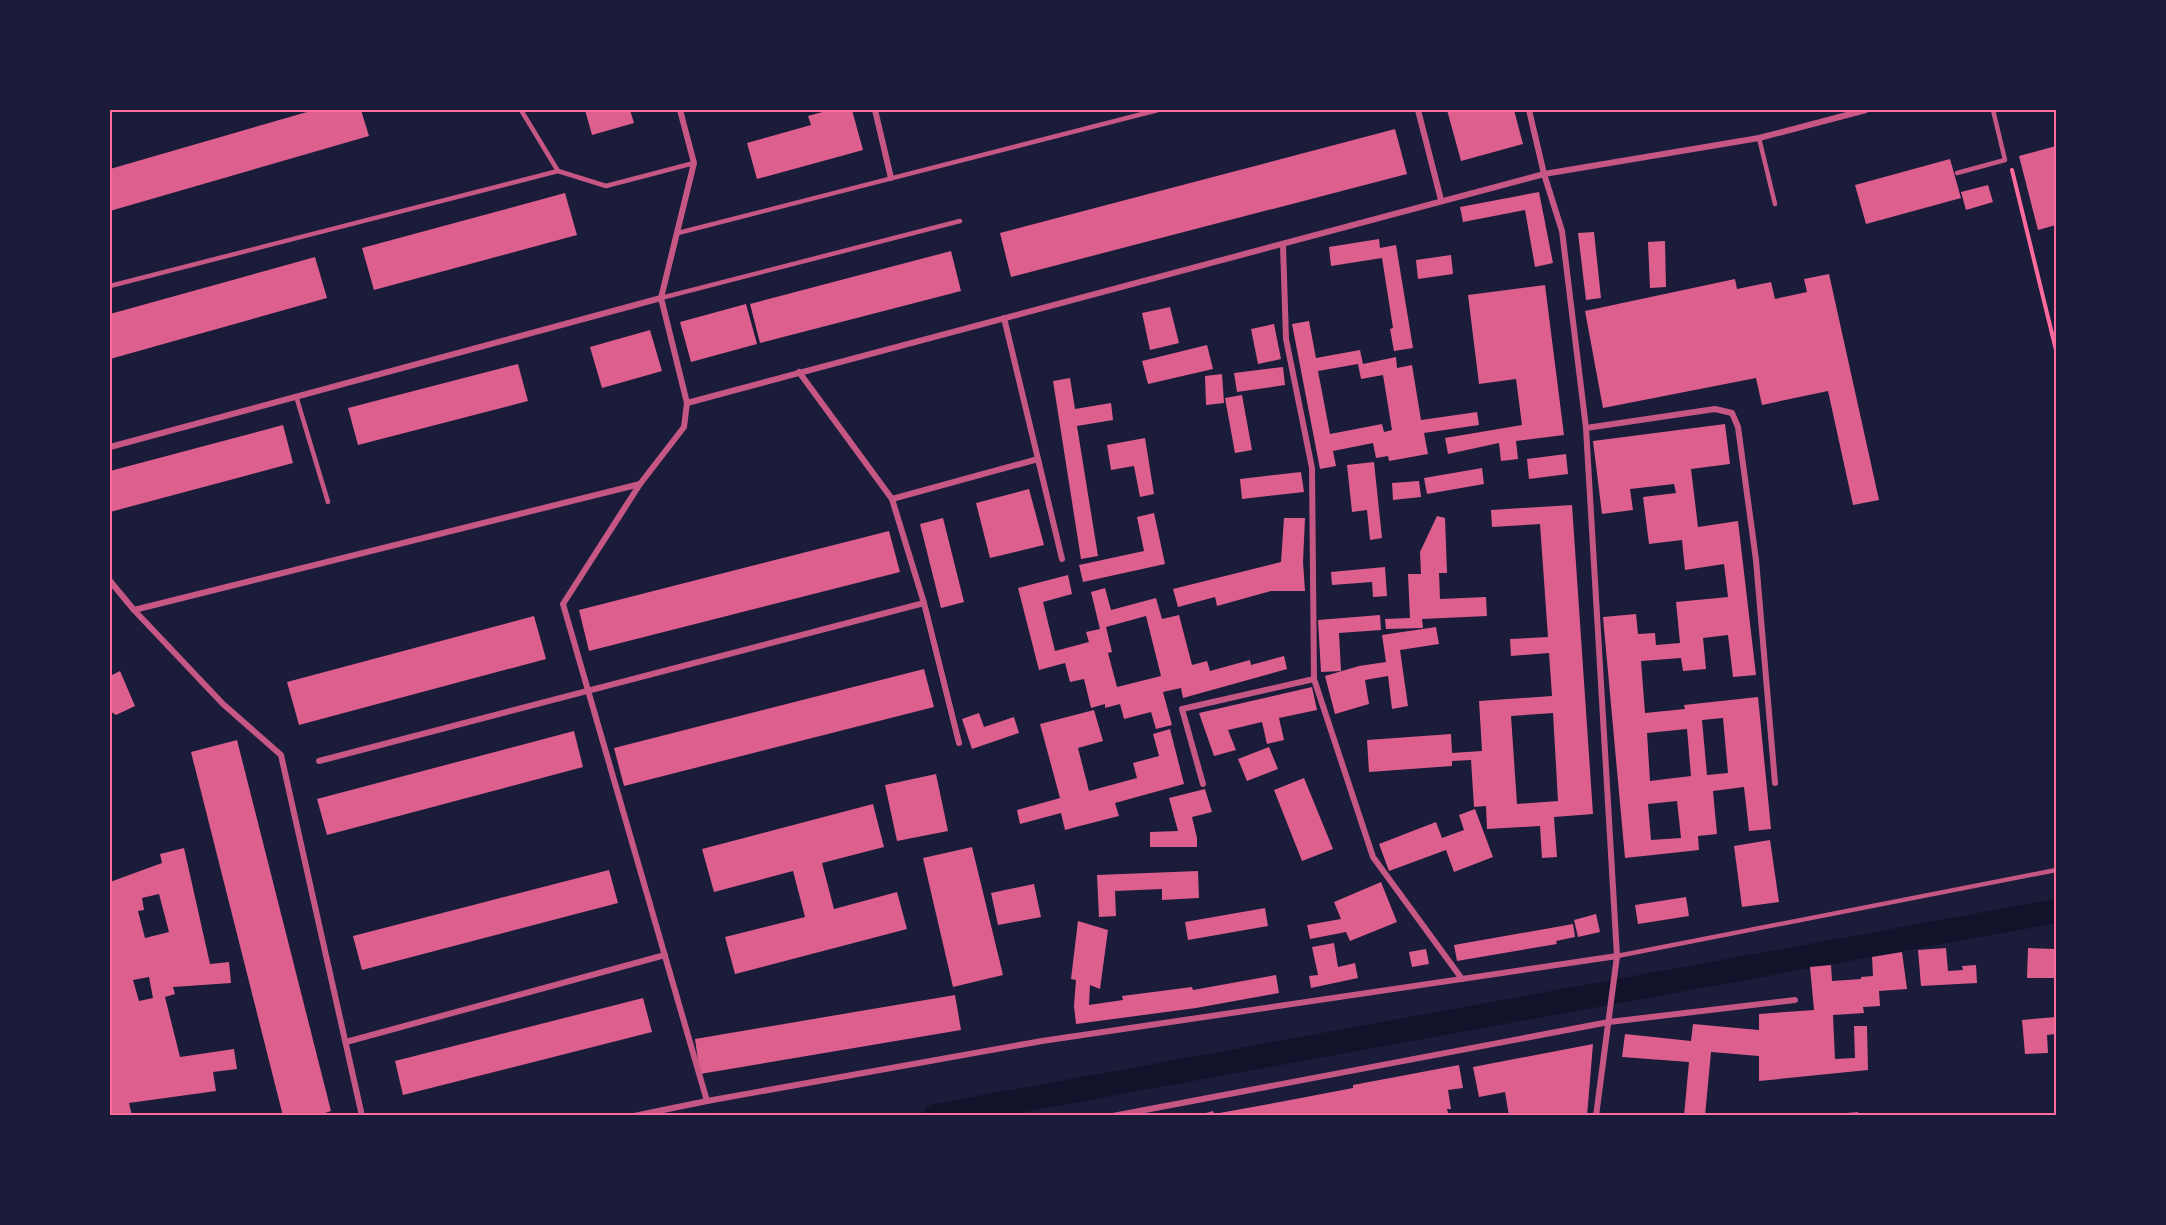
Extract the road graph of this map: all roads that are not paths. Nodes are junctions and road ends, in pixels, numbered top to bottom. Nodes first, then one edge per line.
1 (520, 110) edge
2 (680, 110) edge
3 (875, 110) edge
4 (1158, 110) edge
5 (1418, 110) edge
6 (1529, 110) edge
7 (1866, 110) edge
8 (1993, 110) edge
9 (1759, 138) junction
10 (694, 162) junction
11 (558, 171) junction
12 (1957, 173) dead end
13 (1544, 174) junction
14 (891, 178) junction
15 (1441, 200) junction
16 (1775, 204) dead end
17 (960, 221) dead end
18 (678, 233) junction
19 (1283, 245) junction
20 (110, 286) edge
21 (661, 298) junction
22 (1004, 318) junction
23 (799, 372) junction
24 (296, 396) junction
25 (687, 403) junction
26 (1586, 428) junction
27 (110, 447) edge
28 (1038, 459) junction
29 (640, 484) junction
30 (892, 499) junction
31 (328, 502) dead end
32 (1062, 559) dead end
33 (110, 581) edge
34 (924, 603) junction
35 (134, 610) junction
36 (1314, 679) junction
37 (588, 691) junction
38 (959, 743) dead end
39 (319, 761) dead end
40 (1776, 783) dead end
41 (1203, 784) dead end
42 (2056, 870) edge
43 (664, 955) junction
44 (1617, 956) junction
45 (1462, 979) junction
46 (1795, 1000) dead end
47 (1609, 1022) junction
48 (345, 1042) junction
49 (707, 1101) junction
50 (362, 1116) edge
51 (634, 1116) edge
52 (1113, 1116) edge
53 (1596, 1116) edge

1 - 11 lane
2 - 10 street
3 - 14 street
4 - 14 lane
5 - 15 street
6 - 13 street
7 - 9 street
8 - 12 lane
9 - 13 street
9 - 16 lane
10 - 11 lane
10 - 18 street
11 - 20 lane
13 - 15 street
13 - 26 street
14 - 18 lane
15 - 19 street
17 - 21 lane
18 - 21 street
19 - 22 street
19 - 36 street
21 - 24 street
21 - 25 street
22 - 23 street
22 - 28 street
23 - 25 street
23 - 30 street
24 - 27 street
24 - 31 lane
25 - 29 street
26 - 40 street
26 - 44 street
28 - 30 street
28 - 32 street
29 - 35 street
29 - 37 street
30 - 34 street
33 - 35 street
34 - 37 street
34 - 38 street
35 - 48 street
36 - 41 street
36 - 45 street
37 - 39 street
37 - 43 street
42 - 44 lane
43 - 48 street
43 - 49 street
44 - 45 street
44 - 47 street
45 - 49 street
46 - 47 street
47 - 52 street
47 - 53 street
48 - 50 street
49 - 51 street

